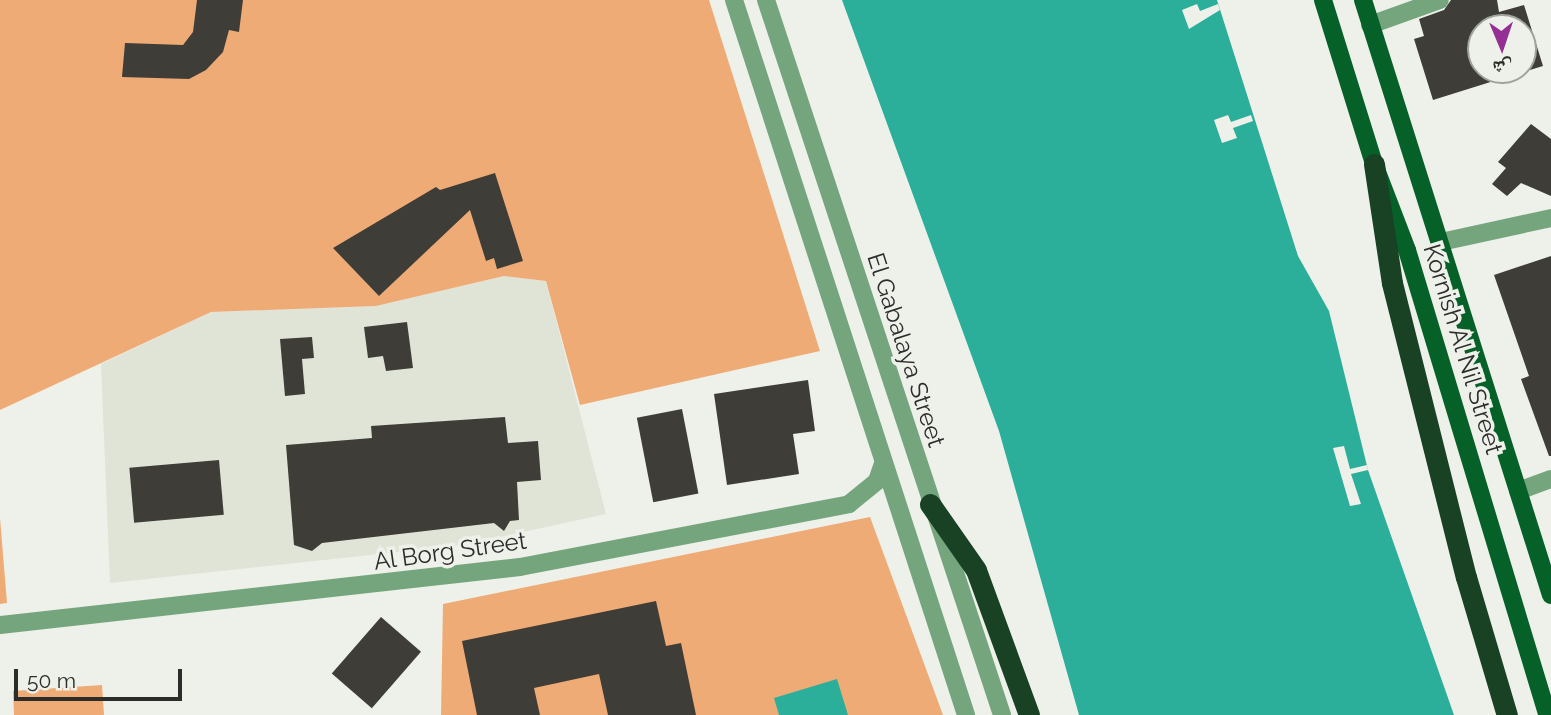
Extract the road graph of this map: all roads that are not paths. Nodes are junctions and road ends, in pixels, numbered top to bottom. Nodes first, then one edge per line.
1 (734, 0) edge
2 (766, 0) edge
3 (1323, 0) edge
4 (1363, 0) edge
5 (1440, 0) edge
6 (1370, 25) junction
7 (1374, 164) junction
8 (1551, 218) edge
9 (1441, 242) junction
10 (883, 464) junction
11 (1551, 479) edge
12 (1518, 491) junction
13 (930, 504) junction
14 (1551, 595) edge
15 (0, 625) edge
16 (966, 715) edge
17 (1002, 715) edge
18 (1029, 715) edge
19 (1507, 715) edge
20 (1547, 715) edge

1 - 10 street
2 - 13 street, El Gabalaya Street
3 - 7 main road, Kornish Al Nil Street
4 - 6 main road, Kornish Al Nil Street
5 - 6 street
6 - 9 main road, Kornish Al Nil Street
7 - 19 highway
7 - 20 main road, Kornish Al Nil Street
8 - 9 street
9 - 12 main road, Kornish Al Nil Street
10 - 15 street, Al Borg Street
10 - 16 street
11 - 12 street
12 - 14 main road, Kornish Al Nil Street
13 - 17 street, El Gabalaya Street
13 - 18 highway

